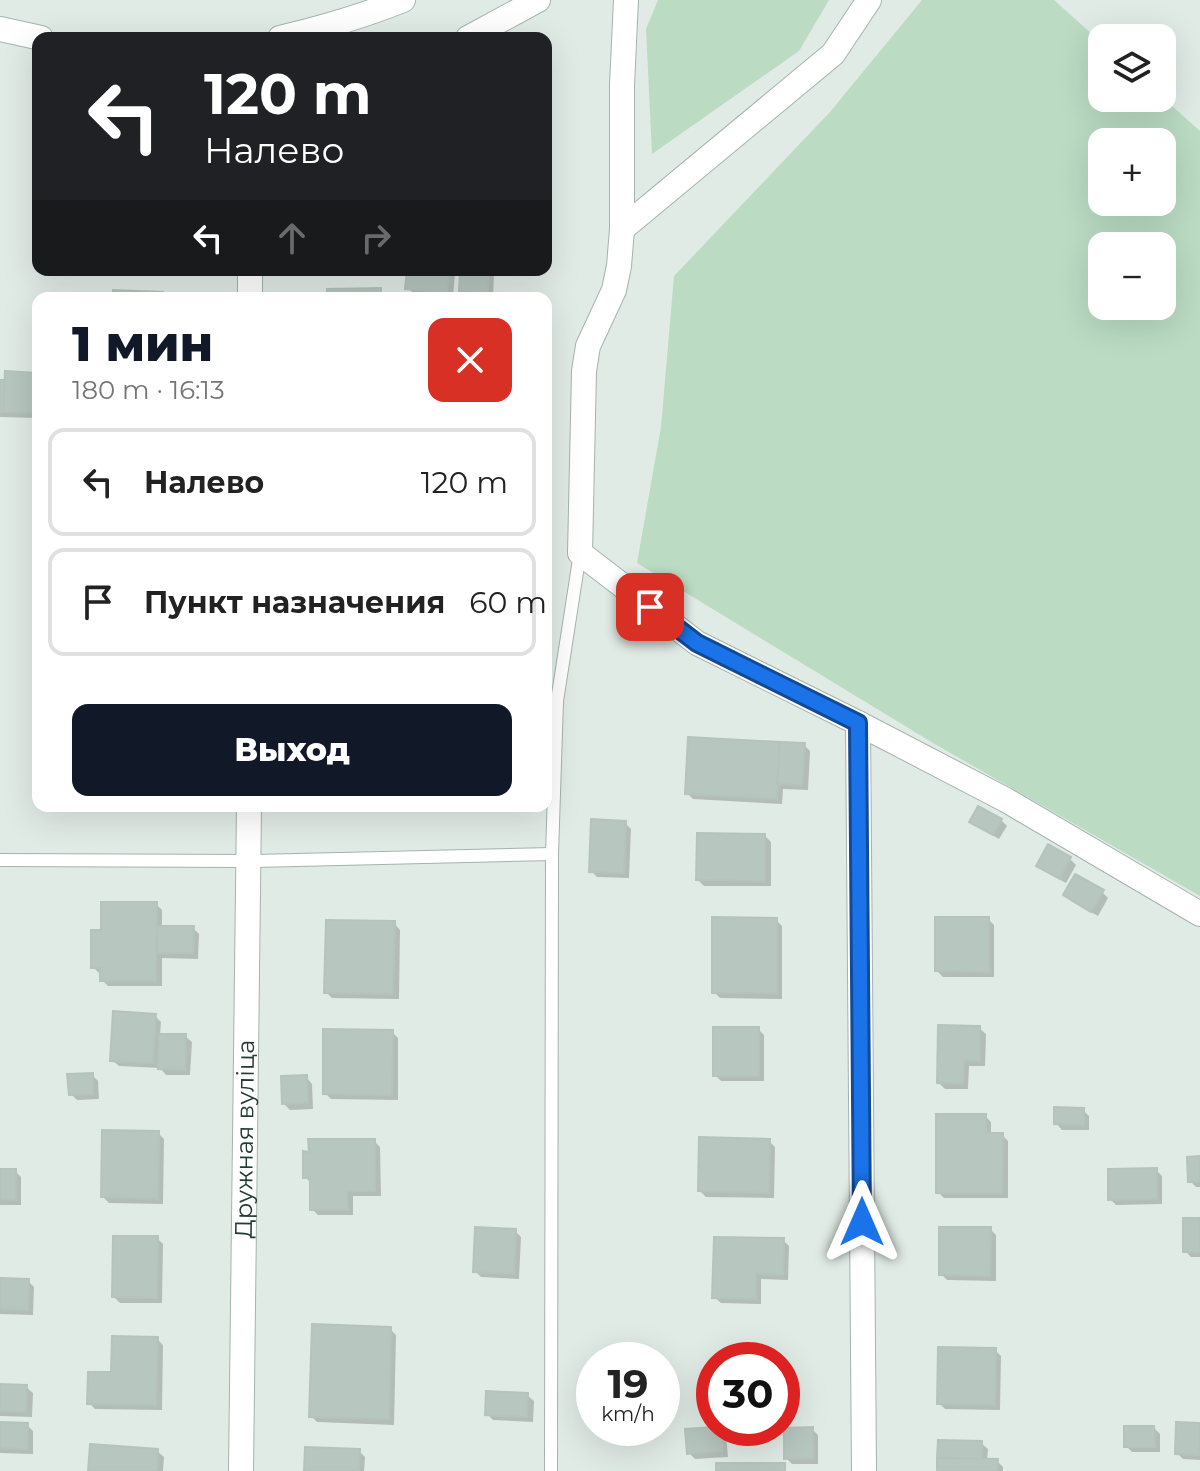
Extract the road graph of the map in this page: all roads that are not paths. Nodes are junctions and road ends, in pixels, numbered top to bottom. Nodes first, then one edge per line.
1 (403, 0) edge
2 (538, 0) edge
3 (626, 0) edge
4 (869, 0) edge
5 (0, 29) edge
6 (305, 32) edge
7 (479, 32) edge
8 (32, 36) edge
9 (622, 229) junction
10 (580, 553) junction
11 (858, 723) junction
12 (249, 812) edge
13 (552, 854) junction
14 (0, 860) edge
15 (249, 861) junction
16 (1200, 914) edge
17 (241, 1471) edge
18 (551, 1471) edge
19 (864, 1471) edge

1 - 6 street
2 - 7 street
3 - 9 street
4 - 9 street
5 - 8 street
9 - 10 street
10 - 11 street
10 - 13 lane
11 - 16 street
11 - 19 street
12 - 15 street, Дружная вуліца
13 - 15 lane
13 - 18 lane
14 - 15 lane
15 - 17 street, Дружная вуліца

